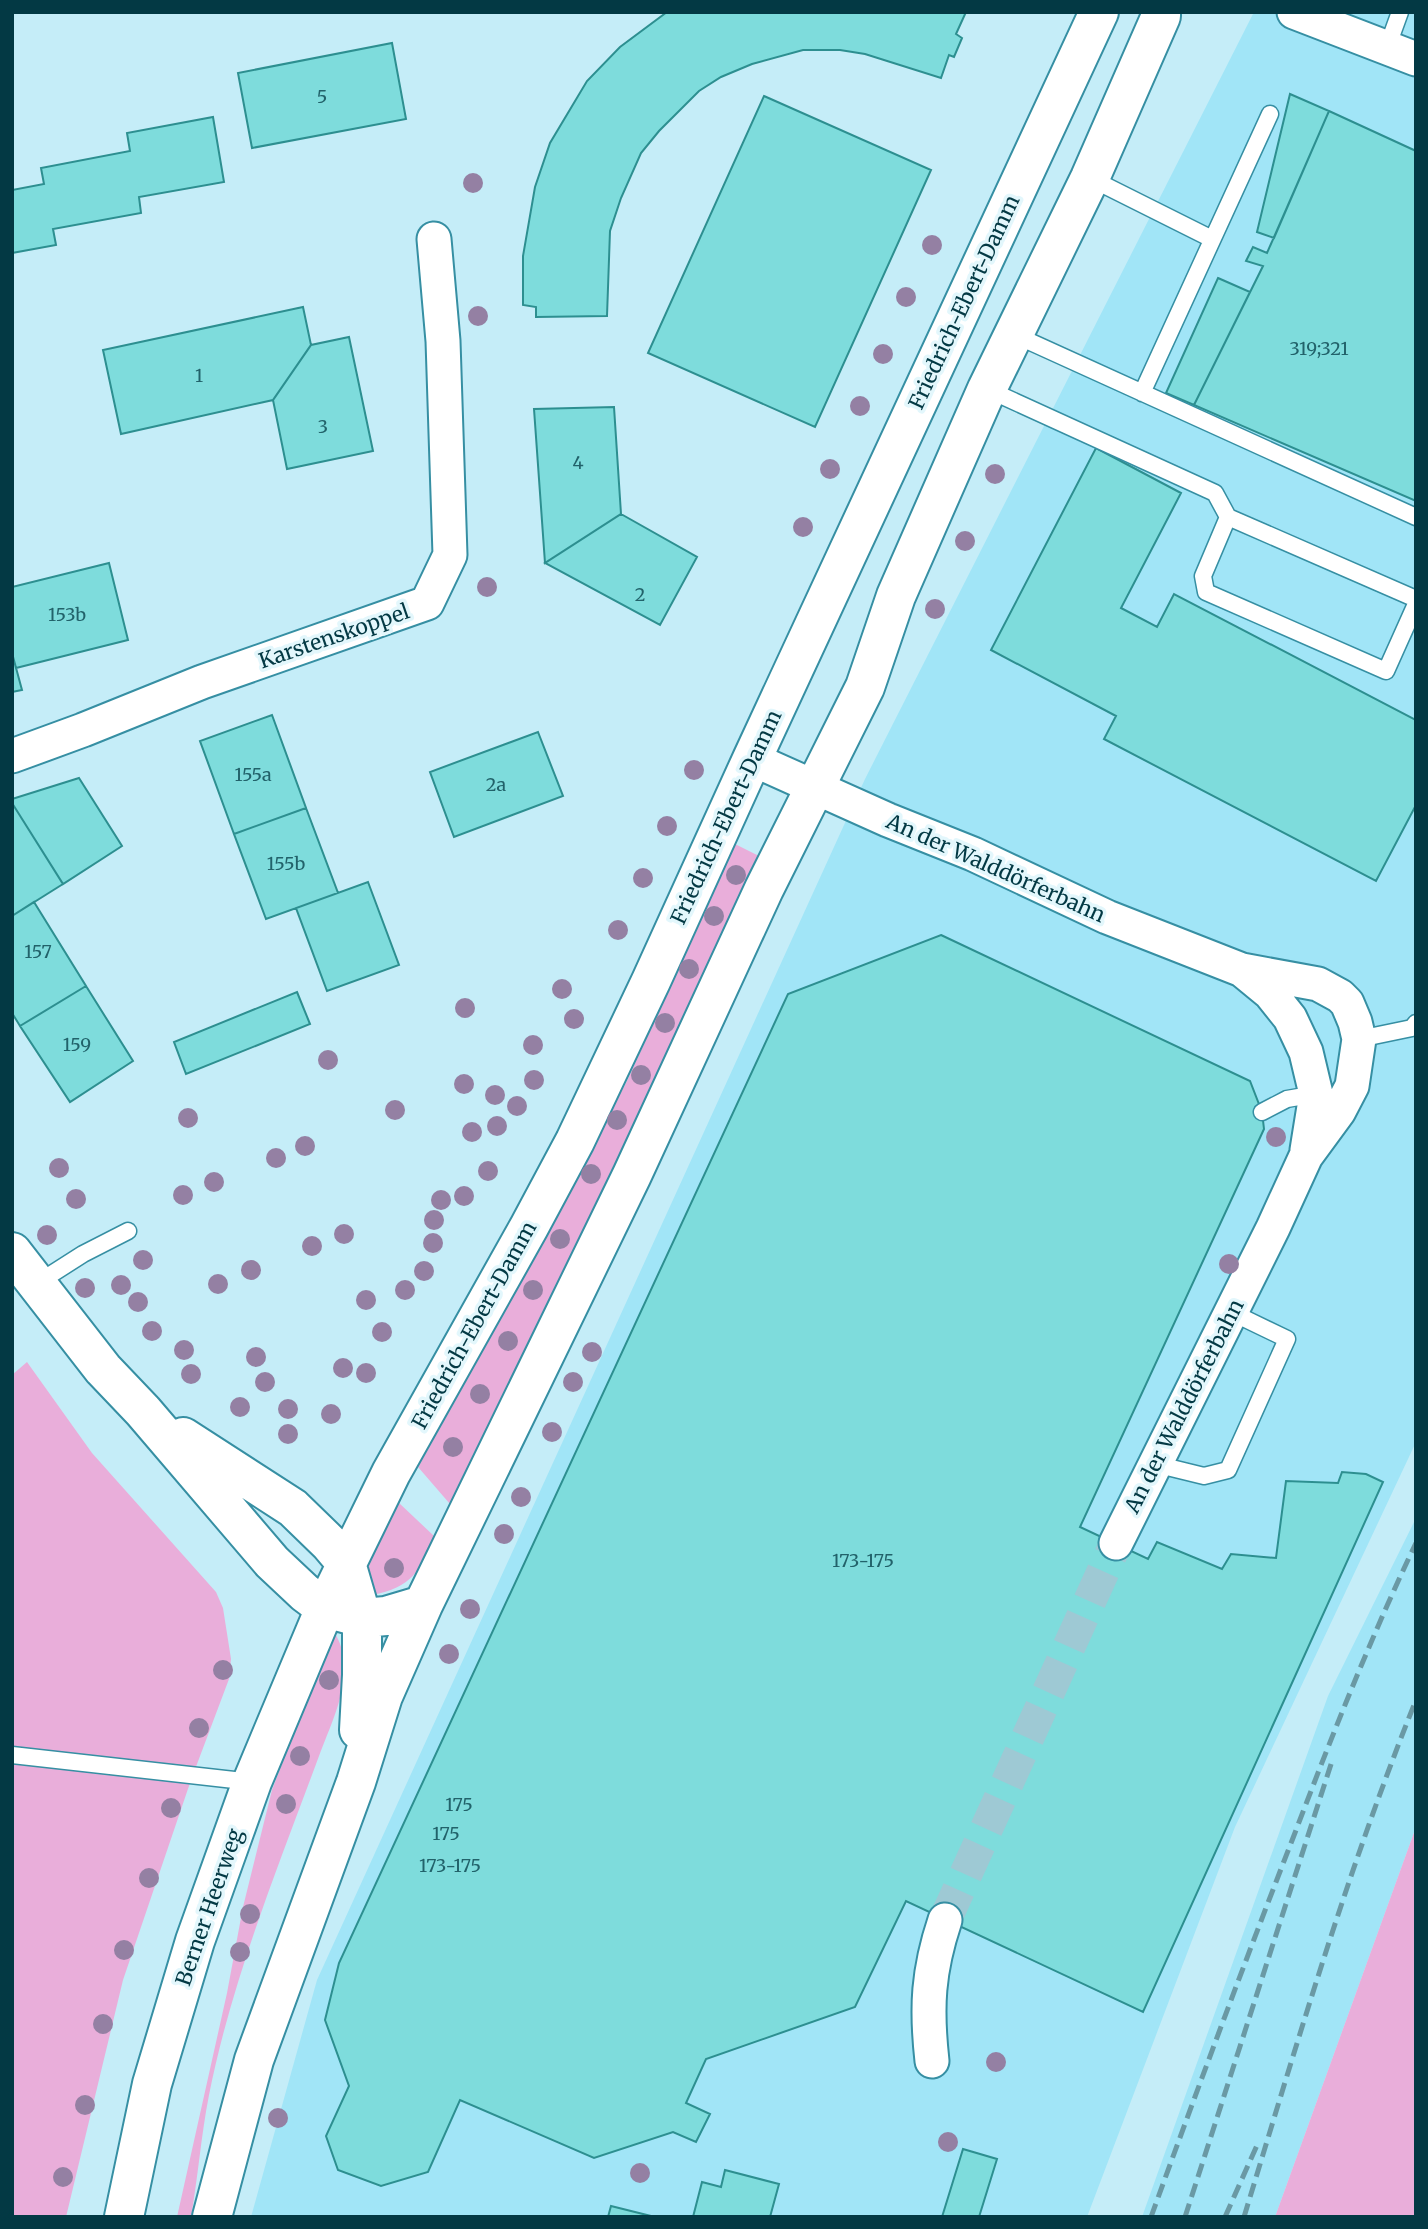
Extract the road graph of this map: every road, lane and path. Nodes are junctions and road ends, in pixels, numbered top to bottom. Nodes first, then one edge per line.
1 (1099, 12) edge
2 (1161, 12) edge
3 (1294, 12) edge
4 (1400, 12) edge
5 (1401, 53) edge
6 (1270, 114) dead end
7 (1090, 178) junction
8 (434, 239) dead end
9 (1212, 239) junction
10 (1013, 334) junction
11 (987, 389) junction
12 (1142, 393) junction
13 (1228, 517) junction
14 (1416, 517) edge
15 (1416, 601) edge
16 (12, 756) edge
17 (752, 759) junction
18 (813, 787) junction
19 (1242, 970) junction
20 (1416, 1023) edge
21 (1359, 1040) junction
22 (1316, 1094) junction
23 (1262, 1112) dead end
24 (1306, 1156) junction
25 (128, 1231) dead end
26 (12, 1252) edge
27 (36, 1284) junction
28 (1231, 1312) junction
29 (143, 1411) junction
30 (1155, 1464) junction
31 (1116, 1543) tunnel mouth
32 (346, 1563) junction
33 (423, 1605) junction
34 (325, 1608) junction
35 (362, 1618) junction
36 (12, 1755) edge
37 (252, 1782) junction
38 (356, 1782) junction
39 (945, 1920) tunnel mouth
40 (932, 2060) dead end
41 (124, 2217) edge
42 (212, 2217) edge

1 - 17 main road, Friedrich-Ebert-Damm
2 - 7 main road
3 - 5 street
4 - 5 lane
6 - 9 lane
7 - 9 lane
7 - 10 main road
8 - 16 street, Karstenskoppel
9 - 12 lane
10 - 11 main road
10 - 12 lane
11 - 13 lane
11 - 18 main road
12 - 14 lane
13 - 15 lane
13 - 15 lane
17 - 18 street, An der Walddörferbahn
17 - 32 main road, Friedrich-Ebert-Damm
18 - 19 street, An der Walddörferbahn
18 - 33 main road
19 - 21 street, An der Walddörferbahn
19 - 22 street, An der Walddörferbahn
20 - 21 lane
21 - 22 street
21 - 24 street, An der Walddörferbahn
22 - 23 lane
22 - 24 street, An der Walddörferbahn
24 - 28 street, An der Walddörferbahn
25 - 27 lane
26 - 27 main road
27 - 29 main road
28 - 30 street, An der Walddörferbahn
28 - 30 lane
29 - 32 main road
29 - 34 main road
30 - 31 street, An der Walddörferbahn
32 - 34 main road, Friedrich-Ebert-Damm
32 - 35 main road
33 - 35 main road
33 - 38 main road
34 - 35 main road
34 - 37 main road, Berner Heerweg
35 - 38 main road
36 - 37 lane
37 - 41 main road, Berner Heerweg
38 - 42 main road
39 - 40 street

